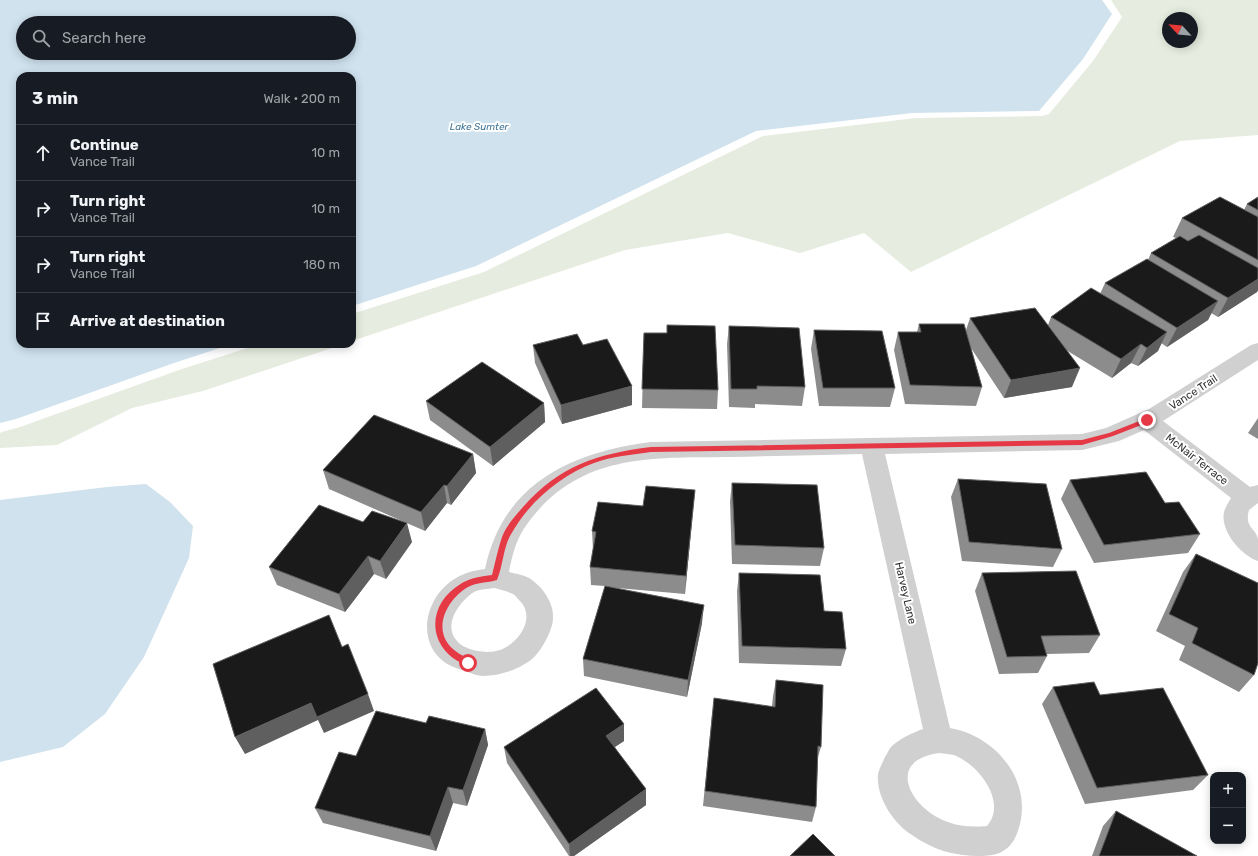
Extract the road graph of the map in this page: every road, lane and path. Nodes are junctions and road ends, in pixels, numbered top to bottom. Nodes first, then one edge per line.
1 (1258, 350) edge
2 (1147, 420) junction
3 (872, 446) junction
4 (1252, 496) edge
5 (1258, 551) edge
6 (495, 578) dead end
7 (939, 740) dead end

1 - 2 street, Vance Trail
2 - 3 street, Vance Trail
2 - 4 street, McNair Terrace
3 - 6 street, Vance Trail
3 - 7 street, Harvey Lane
4 - 5 street, McNair Terrace

